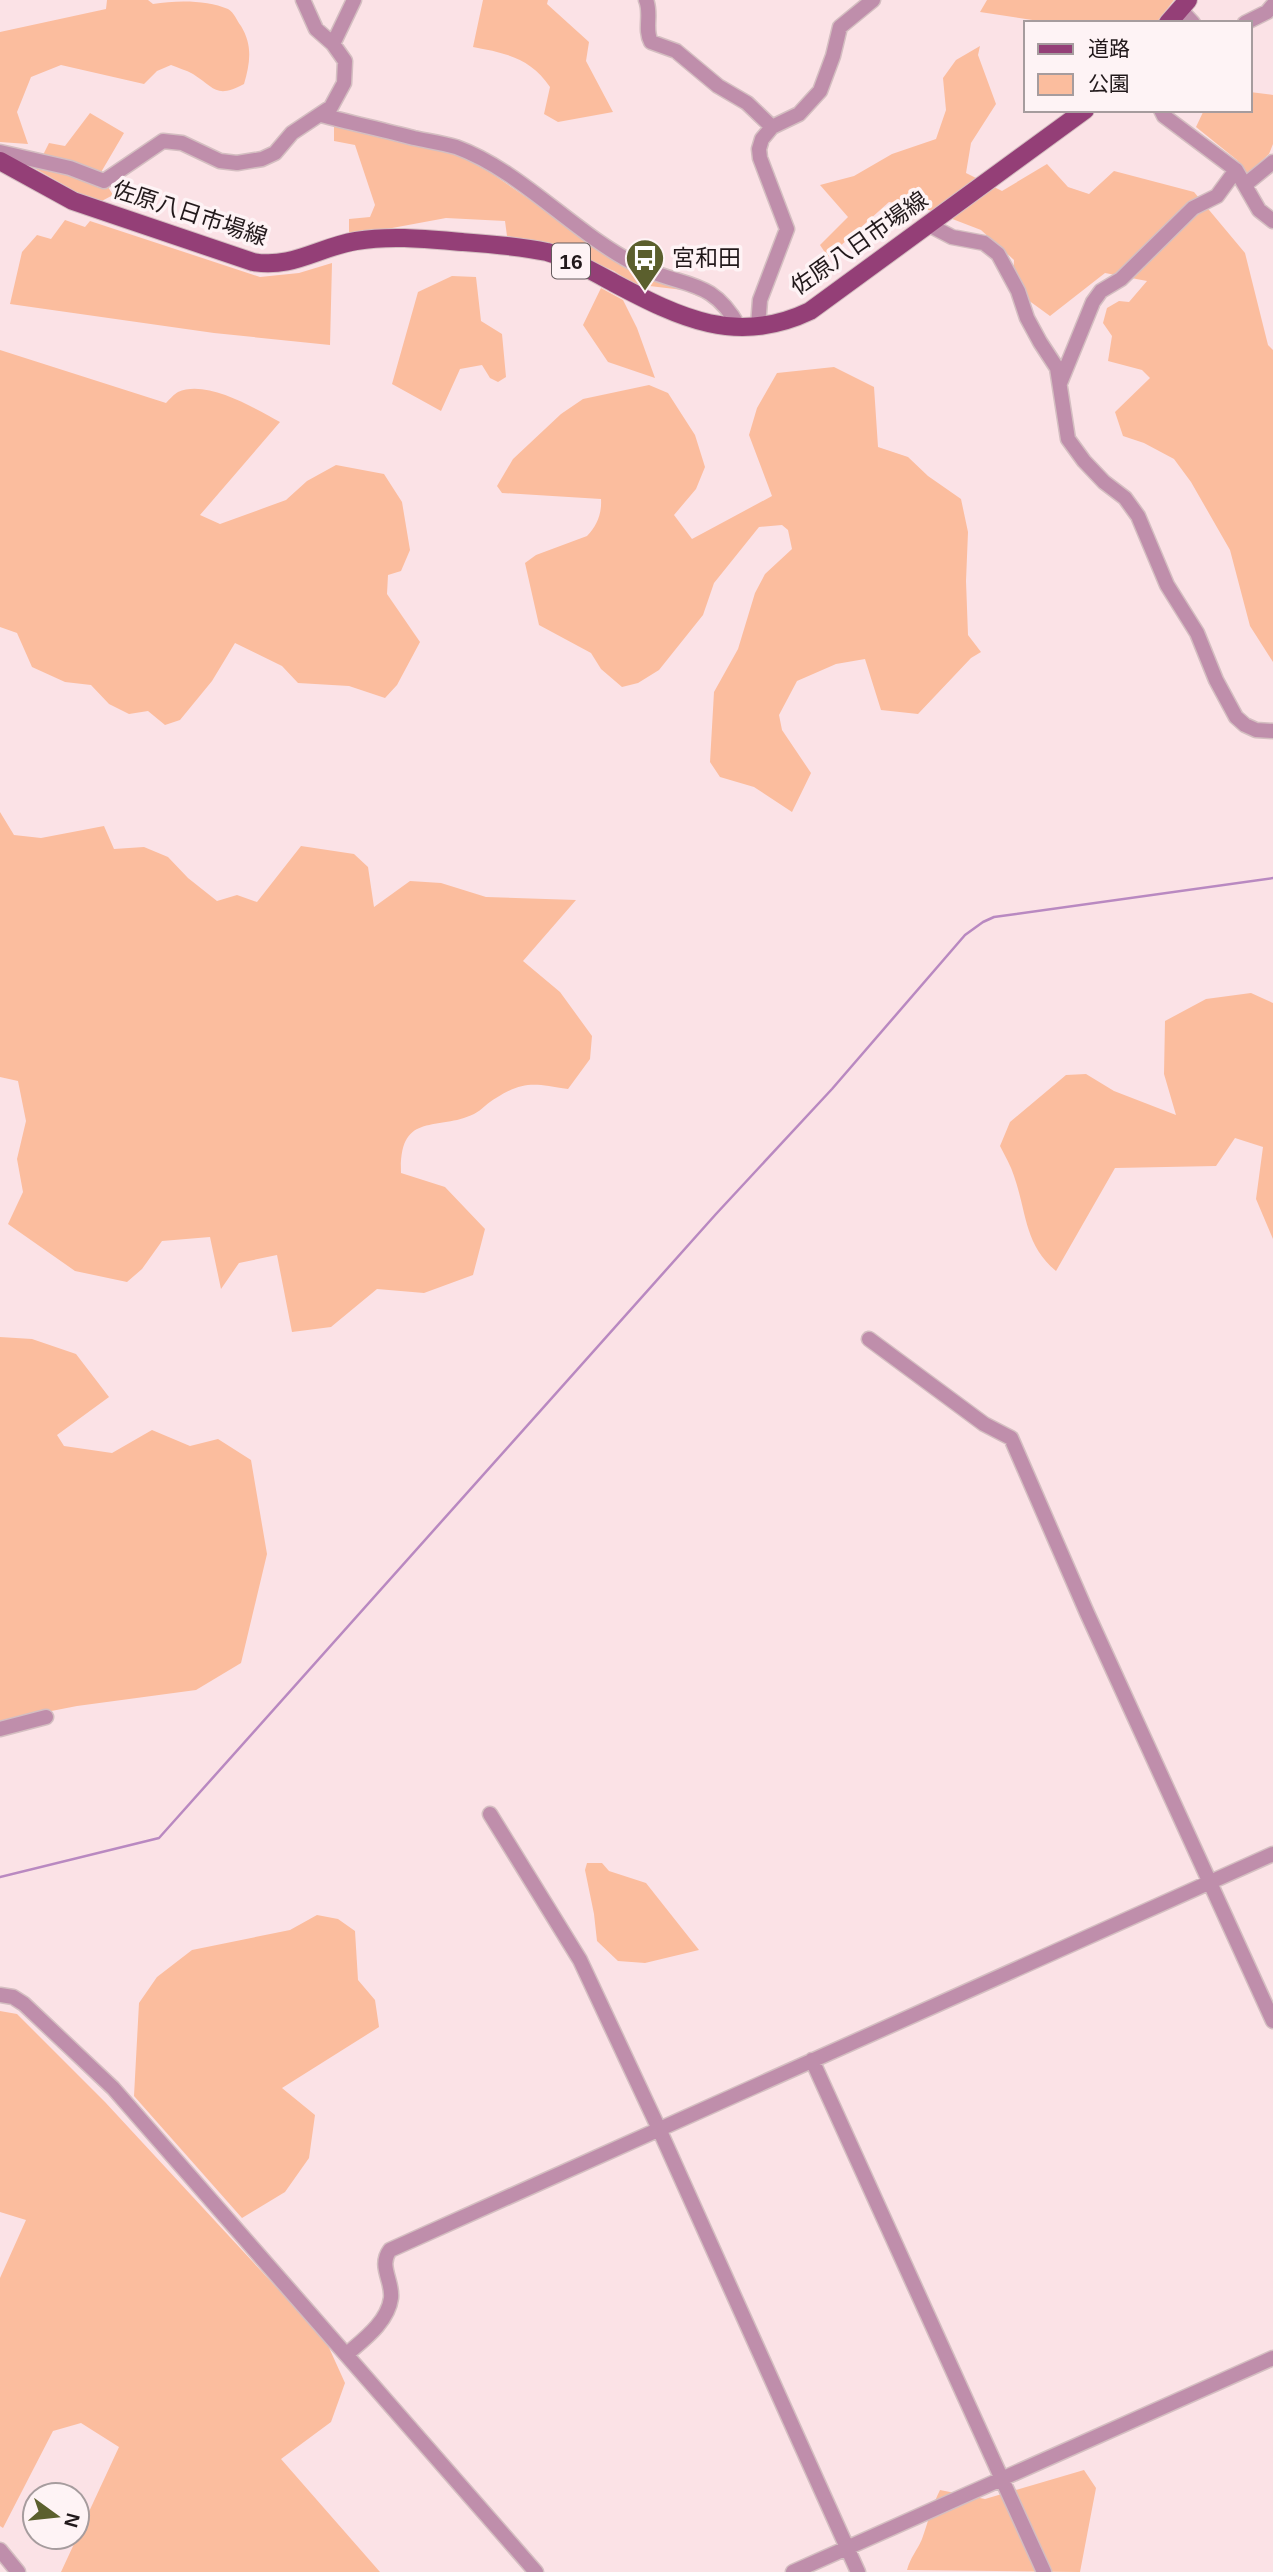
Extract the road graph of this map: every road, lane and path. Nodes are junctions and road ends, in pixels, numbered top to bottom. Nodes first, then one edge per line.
1 (303, 0) edge
2 (354, 0) edge
3 (646, 0) edge
4 (873, 0) edge
5 (1273, 5) edge
6 (1249, 21) edge
7 (333, 44) junction
8 (1082, 112) edge
9 (1162, 112) edge
10 (321, 116) junction
11 (772, 127) junction
12 (0, 152) edge
13 (0, 161) edge
14 (1273, 162) edge
15 (1236, 170) junction
16 (1246, 184) junction
17 (1273, 221) edge
18 (929, 225) junction
19 (758, 326) junction
20 (739, 327) junction
21 (1060, 383) junction
22 (1273, 731) edge
23 (869, 1339) dead end
24 (46, 1717) dead end
25 (0, 1729) edge
26 (490, 1814) dead end
27 (1273, 1854) edge
28 (1211, 1882) junction
29 (0, 1995) edge
30 (1273, 2021) edge
31 (812, 2060) junction
32 (659, 2129) junction
33 (347, 2354) junction
34 (1273, 2358) edge
35 (1001, 2479) junction
36 (847, 2548) junction
37 (0, 2550) edge
38 (18, 2572) edge
39 (536, 2572) edge
40 (793, 2572) edge
41 (858, 2572) edge
42 (1044, 2572) edge

1 - 7 street
2 - 7 street
3 - 11 street
4 - 11 street
5 - 6 street
7 - 10 street
8 - 18 main road, 佐原八日市場線 / 16
9 - 15 street
10 - 12 street
10 - 20 street
11 - 19 street
13 - 20 main road, 佐原八日市場線 / 16
14 - 16 street
15 - 16 street
15 - 21 street
16 - 17 street
18 - 19 main road, 佐原八日市場線 / 16
18 - 21 street
19 - 20 main road, 佐原八日市場線 / 16
21 - 22 street
23 - 28 street
24 - 25 street
26 - 32 street
27 - 28 street
28 - 30 street
28 - 31 street
29 - 33 street
31 - 32 street
31 - 35 street
32 - 33 street
32 - 36 street
33 - 39 street
34 - 35 street
35 - 36 street
35 - 42 street
36 - 40 street
36 - 41 street
37 - 38 street

